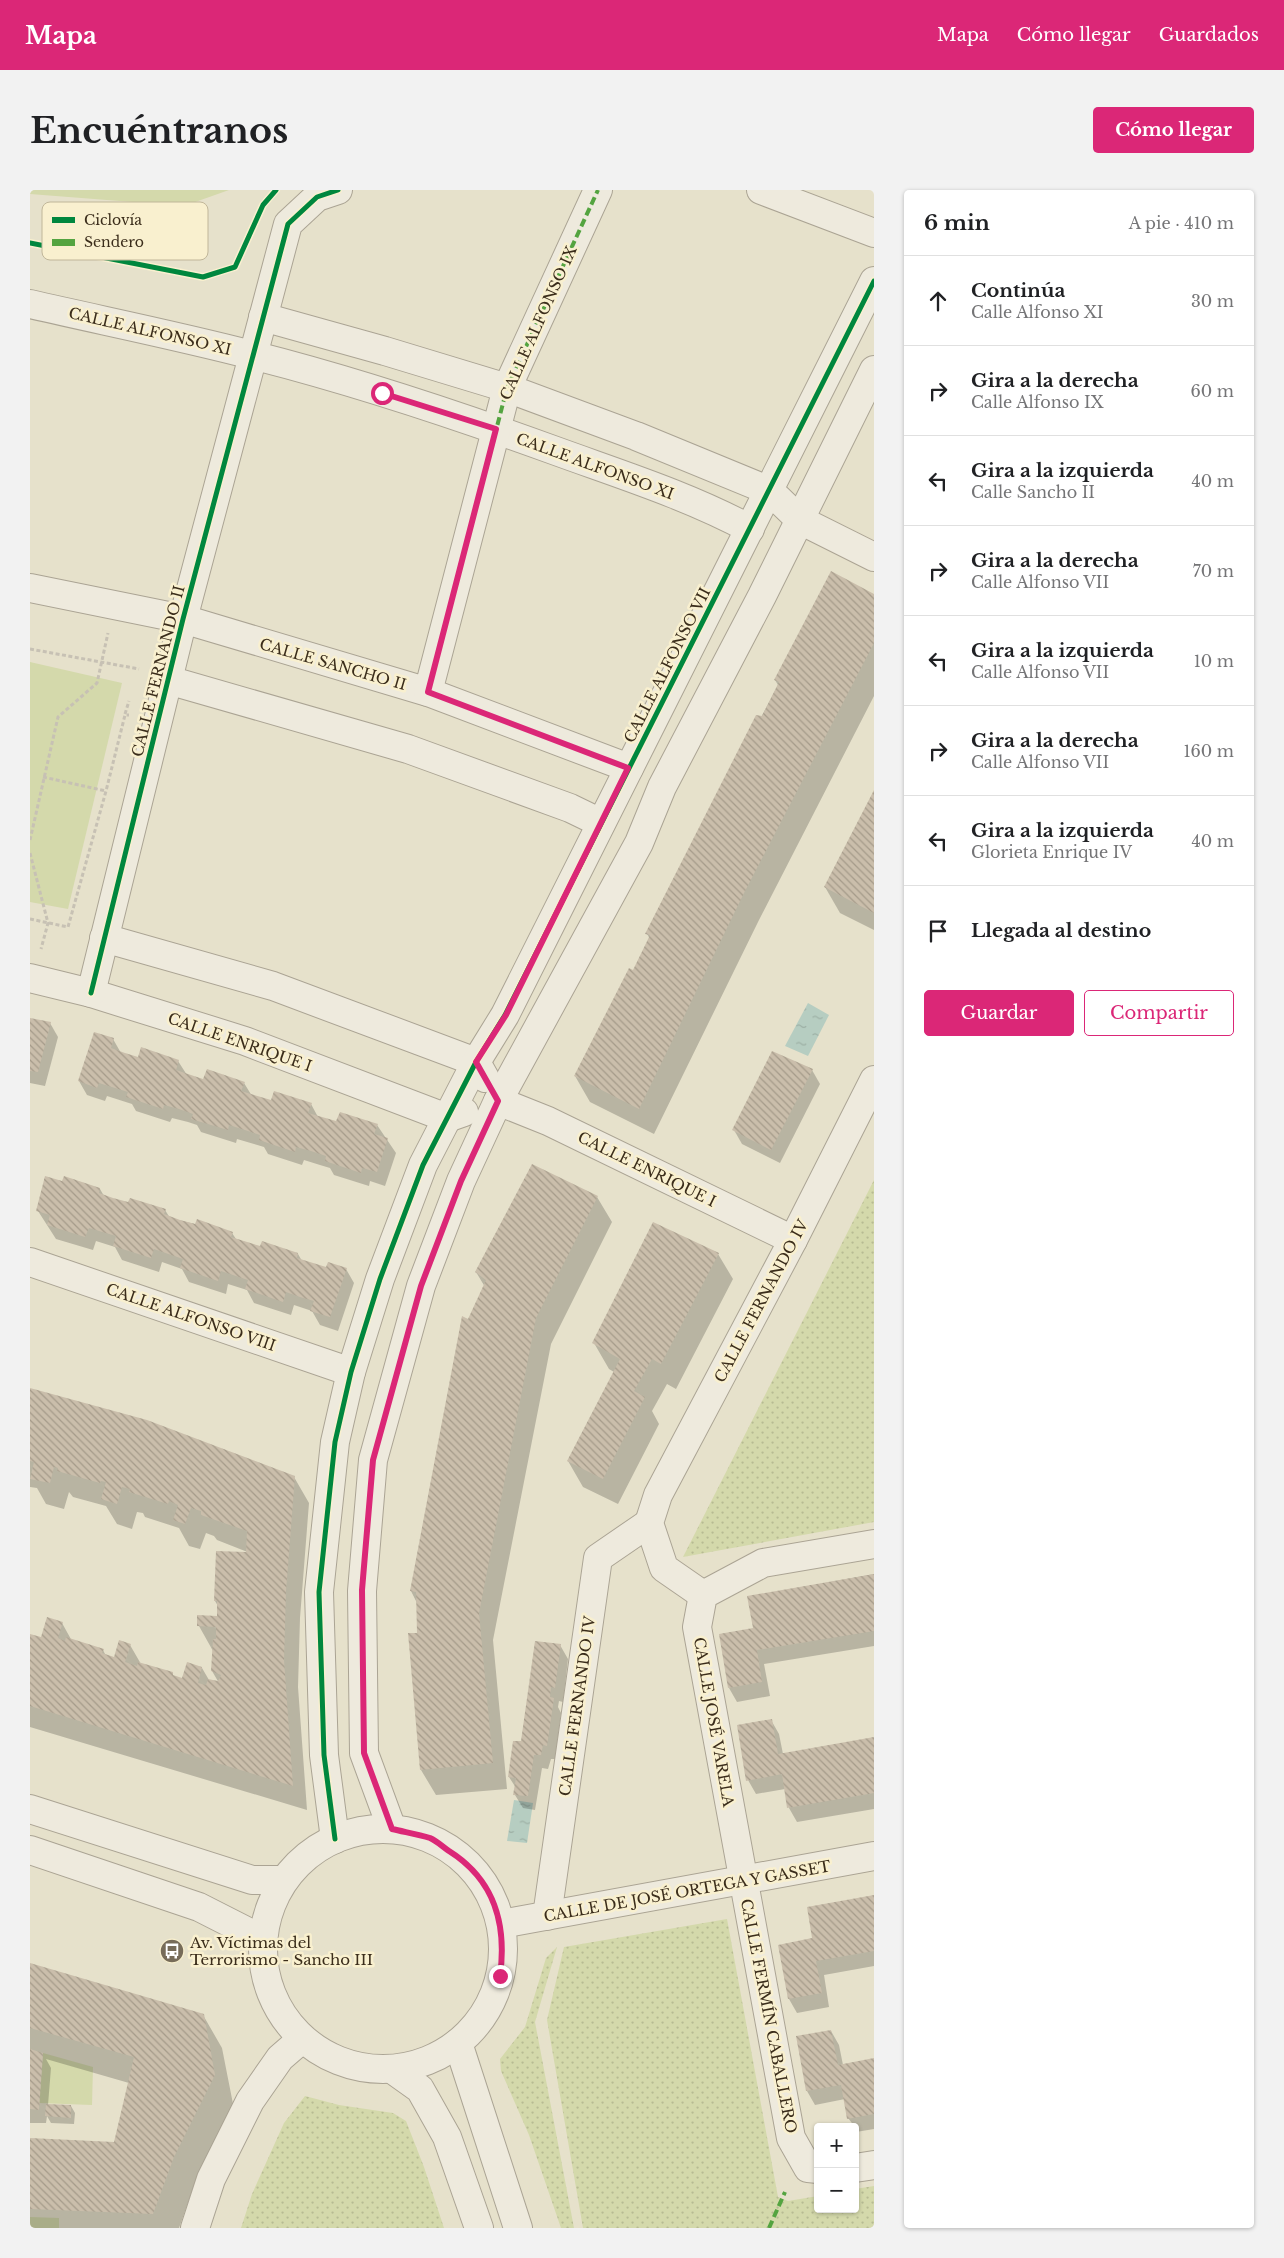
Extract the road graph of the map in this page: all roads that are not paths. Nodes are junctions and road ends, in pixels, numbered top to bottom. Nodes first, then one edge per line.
1 (338, 190) edge
2 (598, 190) edge
3 (761, 190) edge
4 (874, 234) edge
5 (874, 282) edge
6 (30, 304) edge
7 (262, 317) junction
8 (253, 355) junction
9 (874, 370) edge
10 (506, 388) junction
11 (496, 429) junction
12 (770, 491) junction
13 (800, 520) junction
14 (750, 529) junction
15 (874, 557) edge
16 (30, 588) edge
17 (183, 619) junction
18 (168, 680) junction
19 (428, 692) junction
20 (628, 768) junction
21 (601, 823) junction
22 (104, 938) junction
23 (31, 978) edge
24 (91, 993) junction
25 (476, 1062) junction
26 (874, 1080) edge
27 (498, 1101) junction
28 (447, 1118) junction
29 (793, 1240) junction
30 (30, 1262) edge
31 (351, 1372) junction
32 (649, 1523) junction
33 (874, 1544) edge
34 (703, 1595) junction
35 (30, 1809) edge
36 (392, 1829) junction
37 (335, 1839) junction
38 (30, 1850) edge
39 (874, 1856) edge
40 (284, 1880) junction
41 (743, 1880) junction
42 (547, 1916) junction
43 (501, 1924) junction
44 (262, 1939) junction
45 (302, 2039) junction
46 (458, 2043) junction
47 (392, 2069) junction
48 (874, 2165) edge
49 (859, 2167) edge
50 (814, 2169) edge
51 (195, 2228) edge
52 (479, 2228) edge
53 (518, 2228) edge

1 - 7 street, CALLE FERNANDO II
2 - 10 street, CALLE ALFONSO IX
3 - 4 street
5 - 12 street, CALLE ALFONSO VII
6 - 8 street, CALLE ALFONSO XI
7 - 8 street, CALLE FERNANDO II
7 - 10 street
8 - 11 street, CALLE ALFONSO XI
8 - 17 street, CALLE FERNANDO II
9 - 13 street
10 - 11 street, CALLE ALFONSO IX
10 - 12 street
11 - 14 street, CALLE ALFONSO XI
11 - 19 street, CALLE ALFONSO IX
12 - 13 street
12 - 14 street, CALLE ALFONSO VII
13 - 15 street
13 - 27 street
14 - 20 street, CALLE ALFONSO VII
16 - 17 street, CALLE SANCHO II
17 - 18 street, CALLE FERNANDO II
17 - 19 street, CALLE SANCHO II
18 - 21 street
18 - 22 street, CALLE FERNANDO II
19 - 20 street, CALLE SANCHO II
20 - 21 street, CALLE ALFONSO VII
21 - 25 street, CALLE ALFONSO VII
22 - 24 street, CALLE FERNANDO II
22 - 25 street
23 - 24 street, CALLE ENRIQUE I
24 - 28 street, CALLE ENRIQUE I
25 - 27 street
25 - 28 street, CALLE ALFONSO VII
26 - 29 street, CALLE FERNANDO IV
27 - 28 street
27 - 29 street, CALLE ENRIQUE I
27 - 36 street
28 - 31 street, CALLE ALFONSO VII
29 - 32 street, CALLE FERNANDO IV
30 - 31 street, CALLE ALFONSO VIII
31 - 37 street, CALLE ALFONSO VII
32 - 34 street
32 - 42 street, CALLE FERNANDO IV
33 - 34 street
34 - 41 street, CALLE JOSÉ VARELA
35 - 40 street
36 - 37 street
36 - 43 street
37 - 40 street
38 - 44 street
39 - 41 street, CALLE DE JOSÉ ORTEGA Y GASSET
40 - 44 street
41 - 42 street, CALLE DE JOSÉ ORTEGA Y GASSET
41 - 50 street, CALLE FERMÍN CABALLERO
42 - 43 street, CALLE DE JOSÉ ORTEGA Y GASSET
43 - 46 street
44 - 45 street
45 - 47 street
45 - 51 street
46 - 47 street
46 - 53 street
47 - 52 street
48 - 49 street

